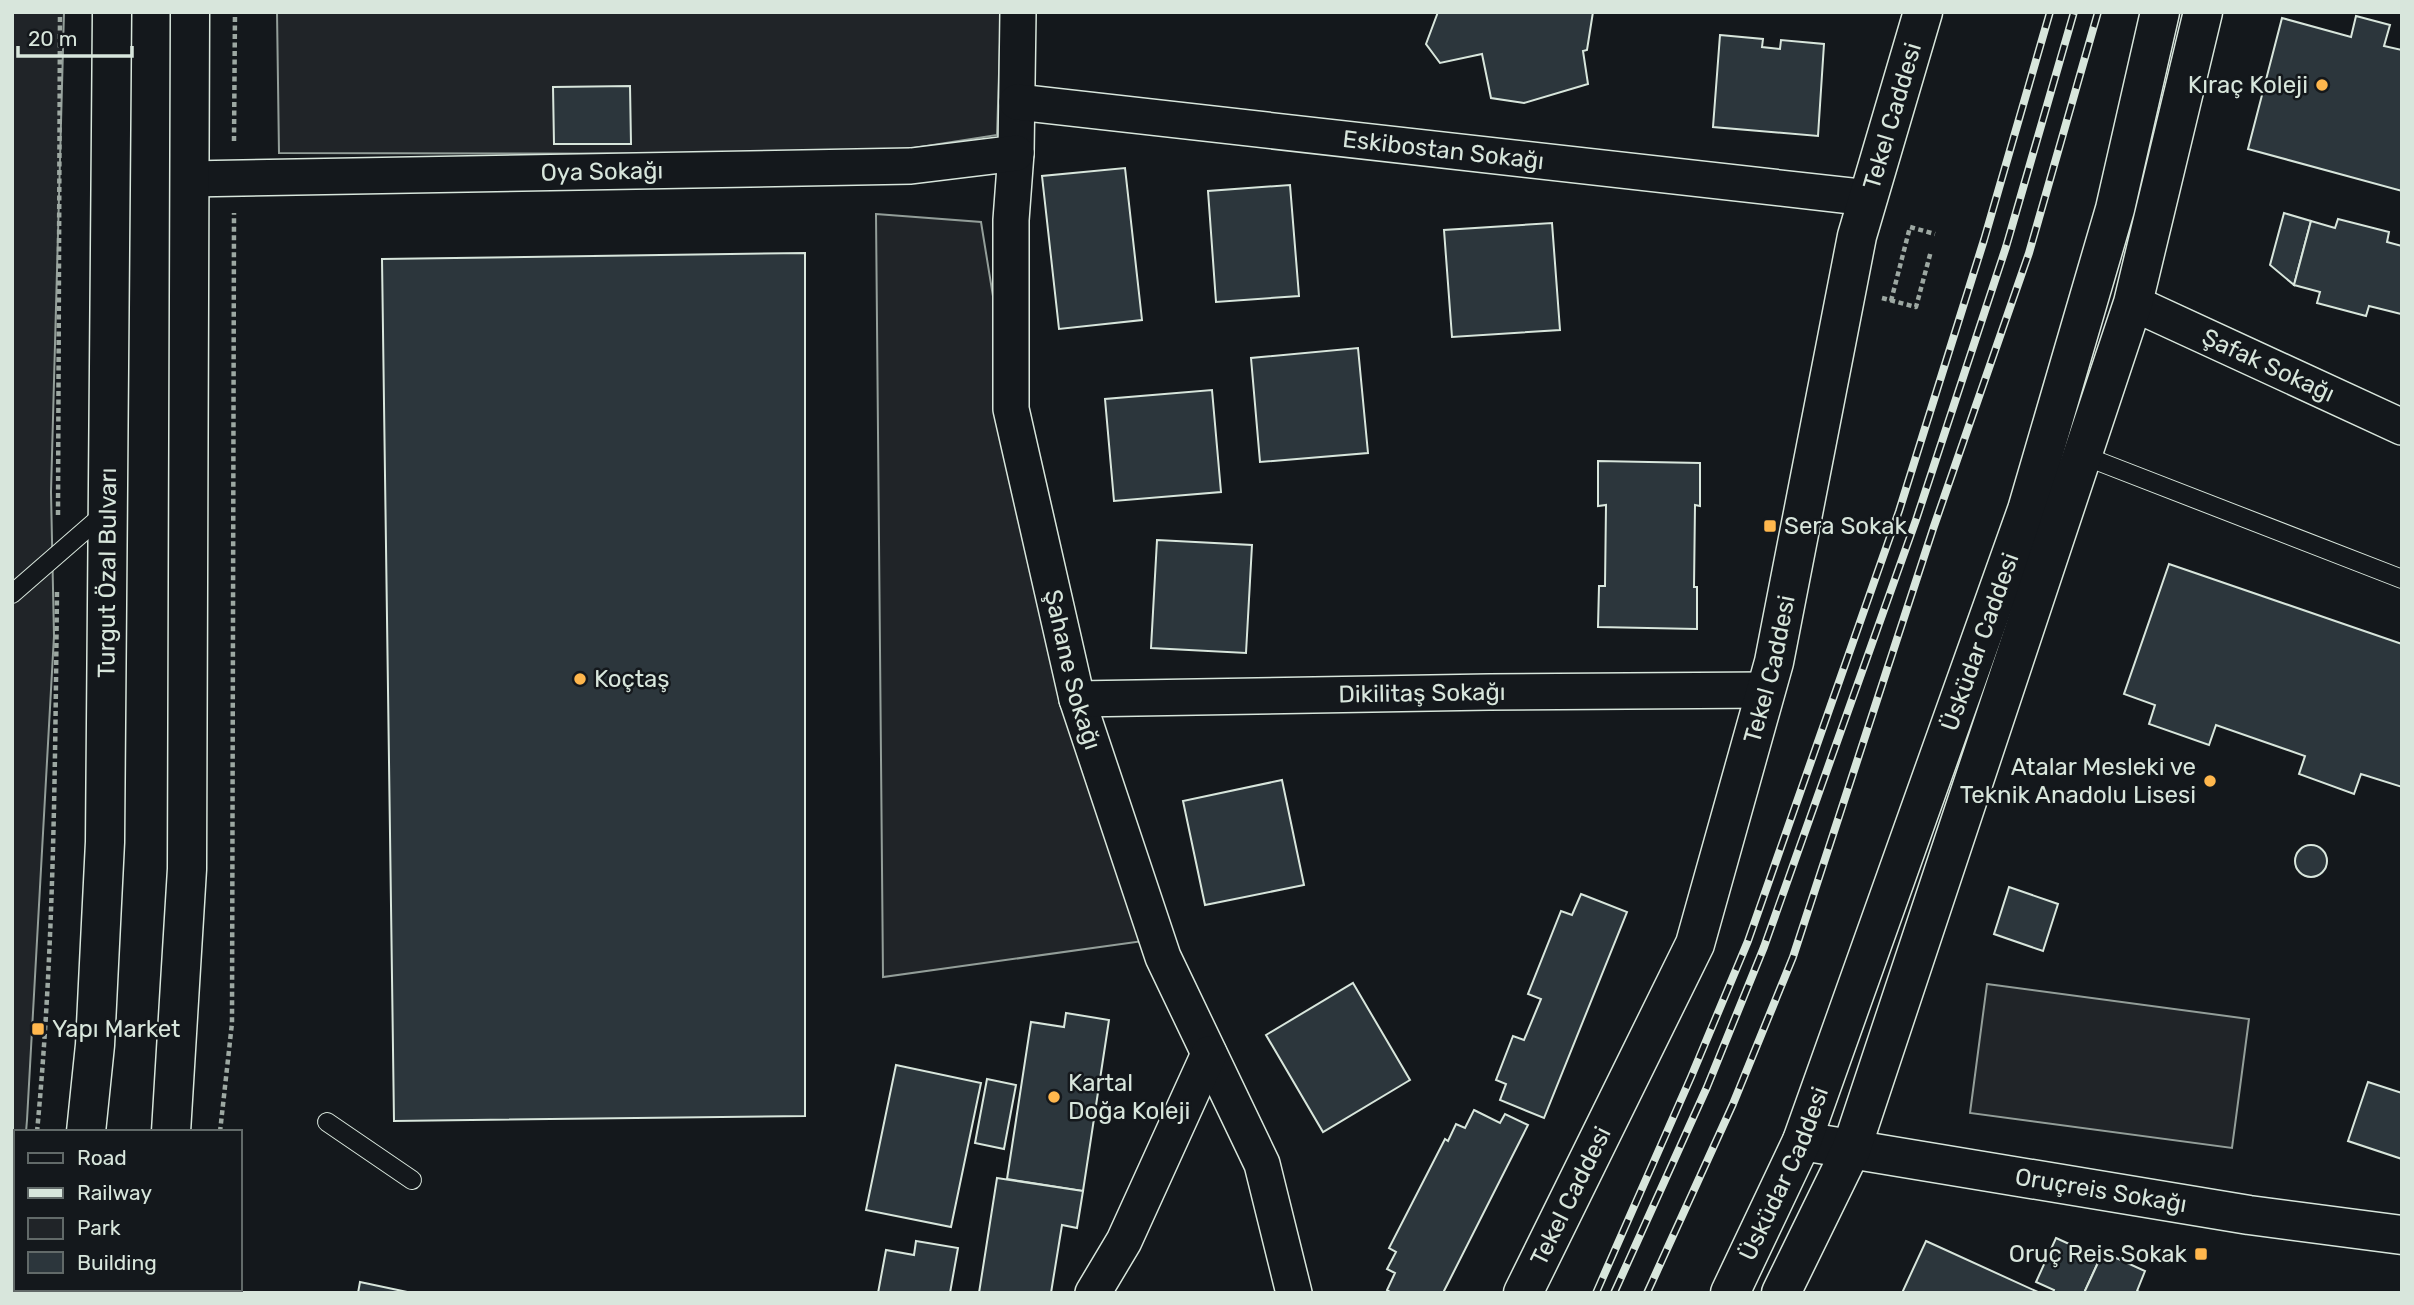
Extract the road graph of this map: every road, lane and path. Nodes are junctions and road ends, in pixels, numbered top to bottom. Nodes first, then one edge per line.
1 (111, 12) edge
2 (190, 12) edge
3 (235, 12) edge
4 (1018, 12) edge
5 (1923, 12) edge
6 (2160, 12) edge
7 (2203, 12) edge
8 (1017, 102) junction
9 (1016, 153) junction
10 (234, 178) junction
11 (188, 179) junction
12 (1869, 198) junction
13 (1935, 234) dead end
14 (1931, 251) dead end
15 (1891, 301) dead end
16 (2133, 303) junction
17 (1916, 307) dead end
18 (2402, 428) edge
19 (2082, 455) junction
20 (107, 511) junction
21 (2402, 579) edge
22 (12, 594) edge
23 (1766, 690) junction
24 (1077, 699) junction
25 (1209, 1054) junction
26 (327, 1122) dead end
27 (86, 1130) edge
28 (171, 1130) edge
29 (219, 1130) edge
30 (1802, 1141) junction
31 (1851, 1150) junction
32 (412, 1180) dead end
33 (2402, 1235) edge
34 (1093, 1293) edge
35 (1294, 1293) edge
36 (1523, 1293) edge
37 (1730, 1293) edge
38 (1781, 1293) edge

1 - 20 main road, Turgut Özal Bulvarı
2 - 11 main road
3 - 10 path
4 - 8 street, Şahane Sokağı
5 - 12 main road, Tekel Caddesi
6 - 30 main road, Üsküdar Caddesi
7 - 16 main road, Üsküdar Caddesi
8 - 9 street, Şahane Sokağı
8 - 12 street, Eskibostan Sokağı
9 - 10 street, Oya Sokağı
9 - 24 street, Şahane Sokağı
10 - 11 street, Oya Sokağı
10 - 29 path
11 - 28 main road
12 - 23 main road, Tekel Caddesi
13 - 15 path
14 - 17 path
16 - 18 street, Şafak Sokağı
16 - 19 main road, Üsküdar Caddesi
19 - 21 lane
19 - 31 main road, Üsküdar Caddesi
20 - 22 lane
20 - 27 main road, Turgut Özal Bulvarı
23 - 24 street, Dikilitaş Sokağı
23 - 36 main road, Tekel Caddesi
24 - 25 street, Şahane Sokağı
25 - 34 street
25 - 35 street, Şahane Sokağı
26 - 32 lane
30 - 31 main road, Oruçreis Sokağı
30 - 37 main road, Üsküdar Caddesi
31 - 33 main road, Oruçreis Sokağı
31 - 38 main road, Üsküdar Caddesi

